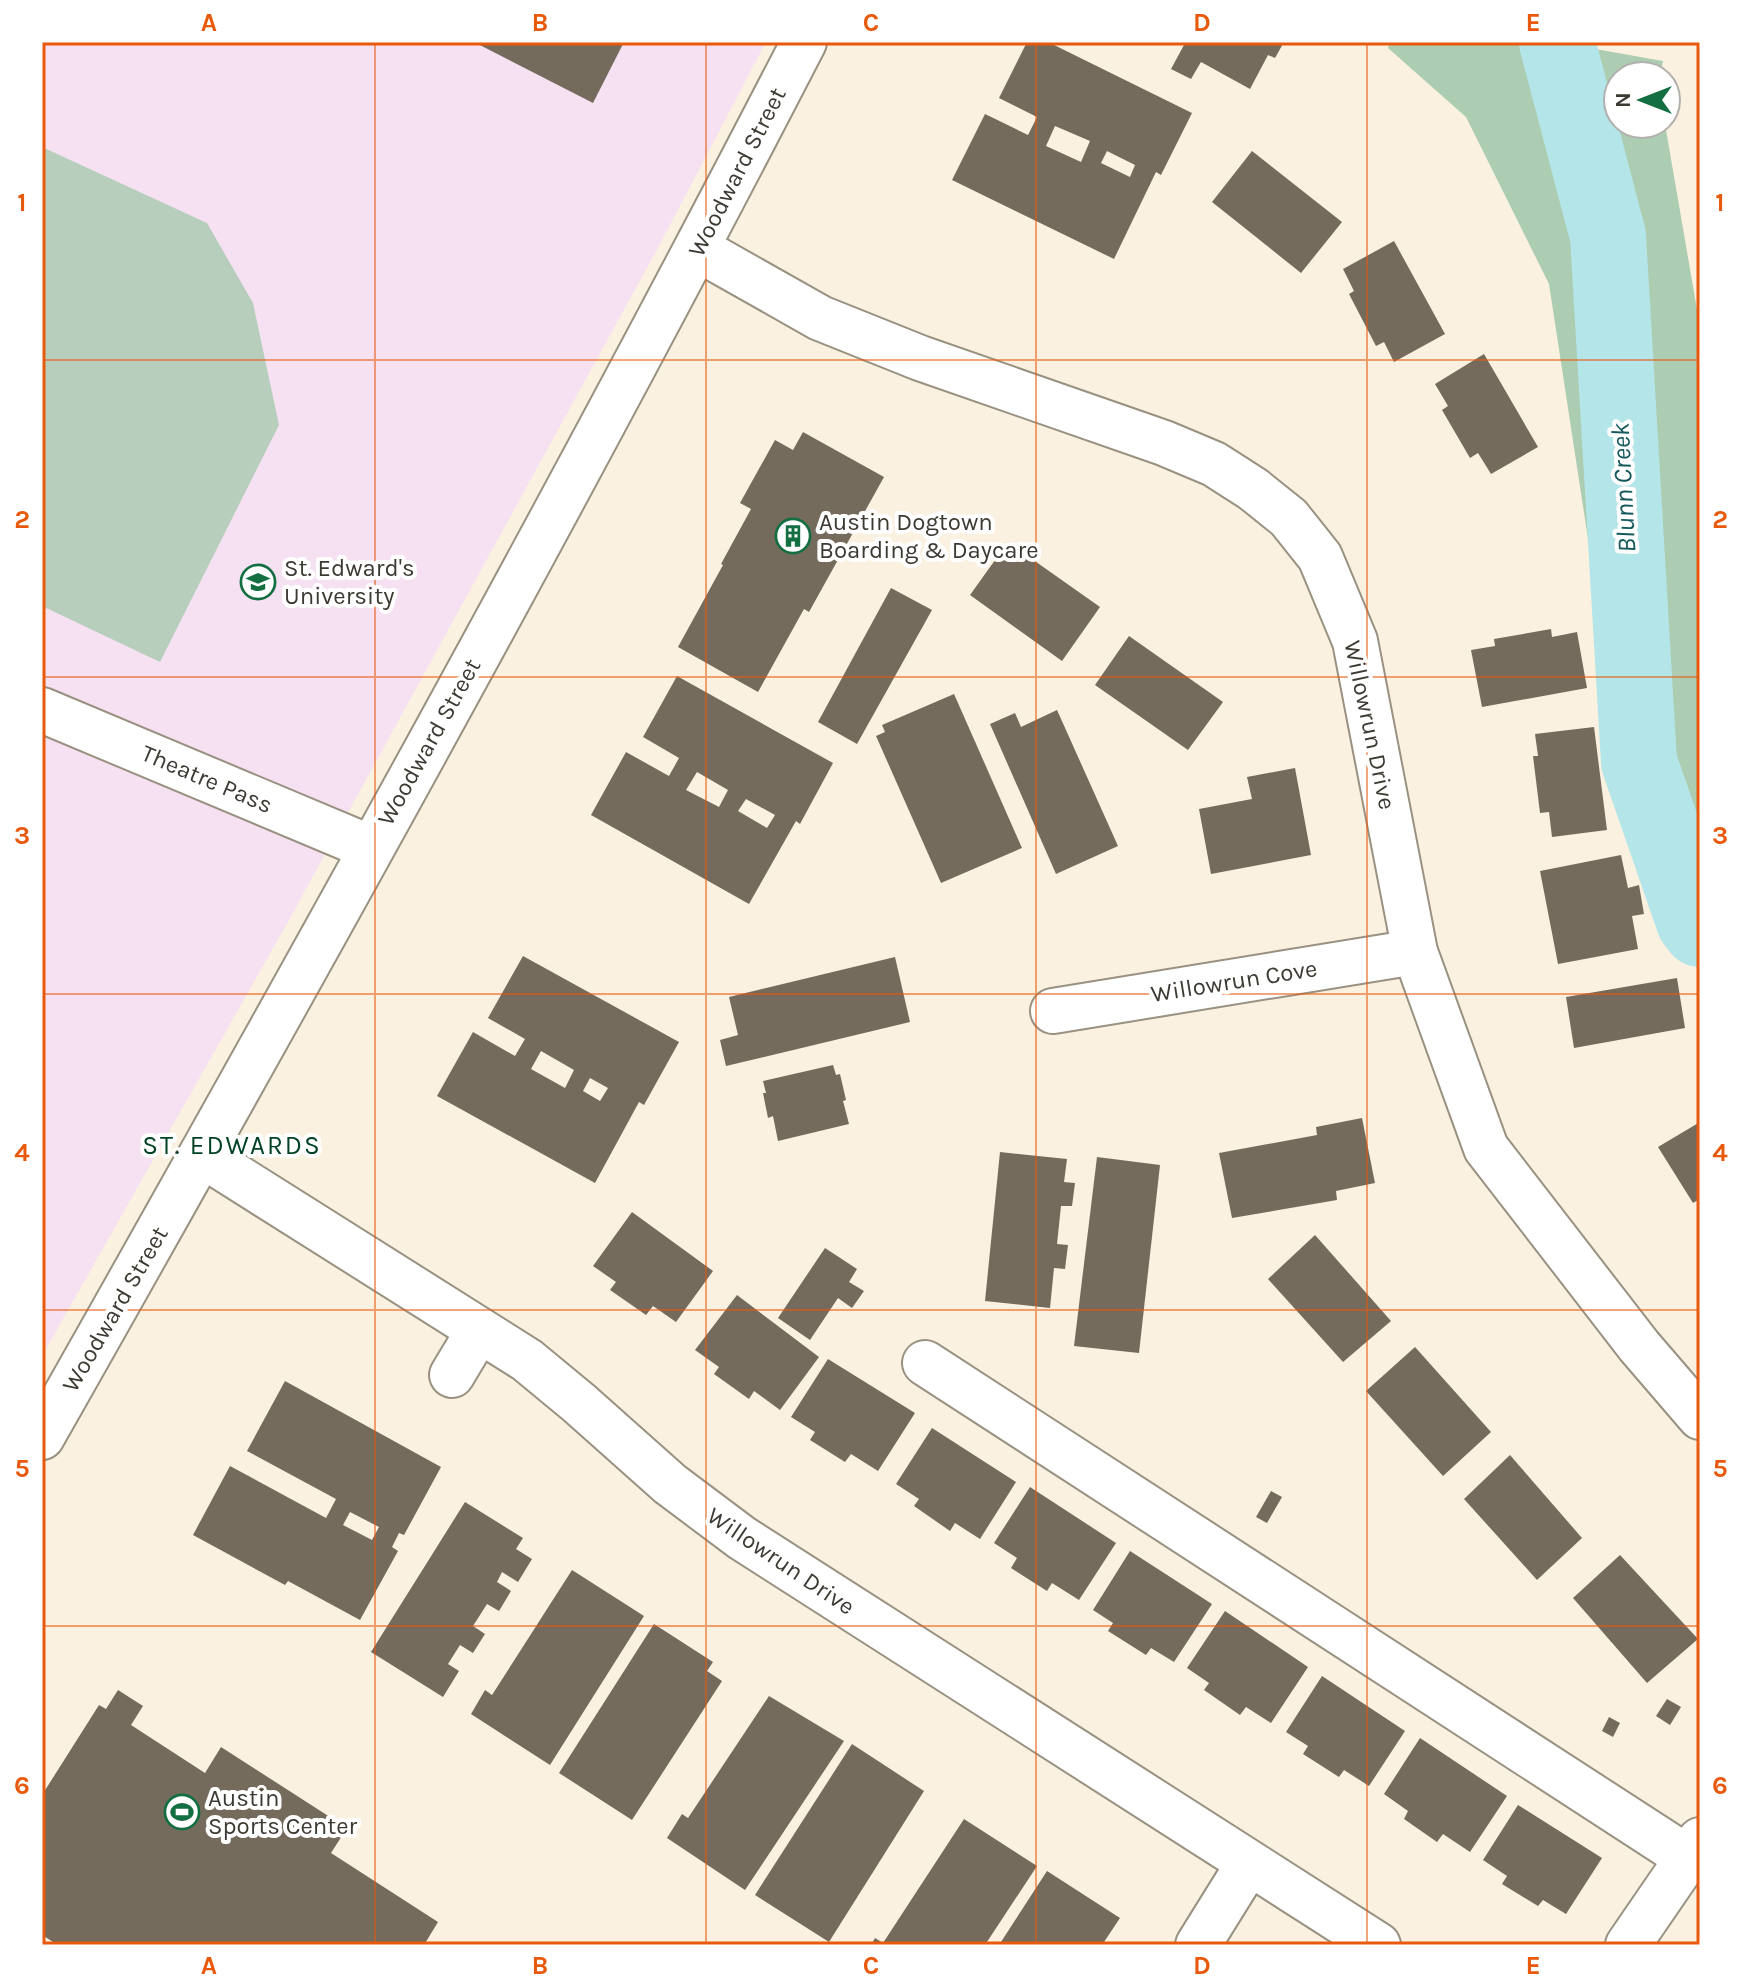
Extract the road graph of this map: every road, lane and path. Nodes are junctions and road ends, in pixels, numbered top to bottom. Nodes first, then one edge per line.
1 (804, 42) edge
2 (698, 249) junction
3 (42, 710) edge
4 (371, 848) junction
5 (1415, 952) junction
6 (1053, 1011) dead end
7 (202, 1155) junction
8 (479, 1330) junction
9 (925, 1363) dead end
10 (452, 1375) dead end
11 (1700, 1417) edge
12 (42, 1437) edge
13 (1694, 1849) edge
14 (1249, 1863) junction
15 (1198, 1945) edge
16 (1378, 1945) edge
17 (1628, 1945) edge

1 - 2 street, Woodward Street
2 - 4 street, Woodward Street
2 - 5 street, Willowrun Drive
3 - 4 street, Theatre Pass
4 - 7 street, Woodward Street
5 - 6 street, Willowrun Cove
5 - 11 street, Willowrun Drive
7 - 8 street, Willowrun Drive
7 - 12 street, Woodward Street
8 - 10 street
8 - 14 street, Willowrun Drive
9 - 13 street
13 - 17 street
14 - 15 street
14 - 16 street, Willowrun Drive

